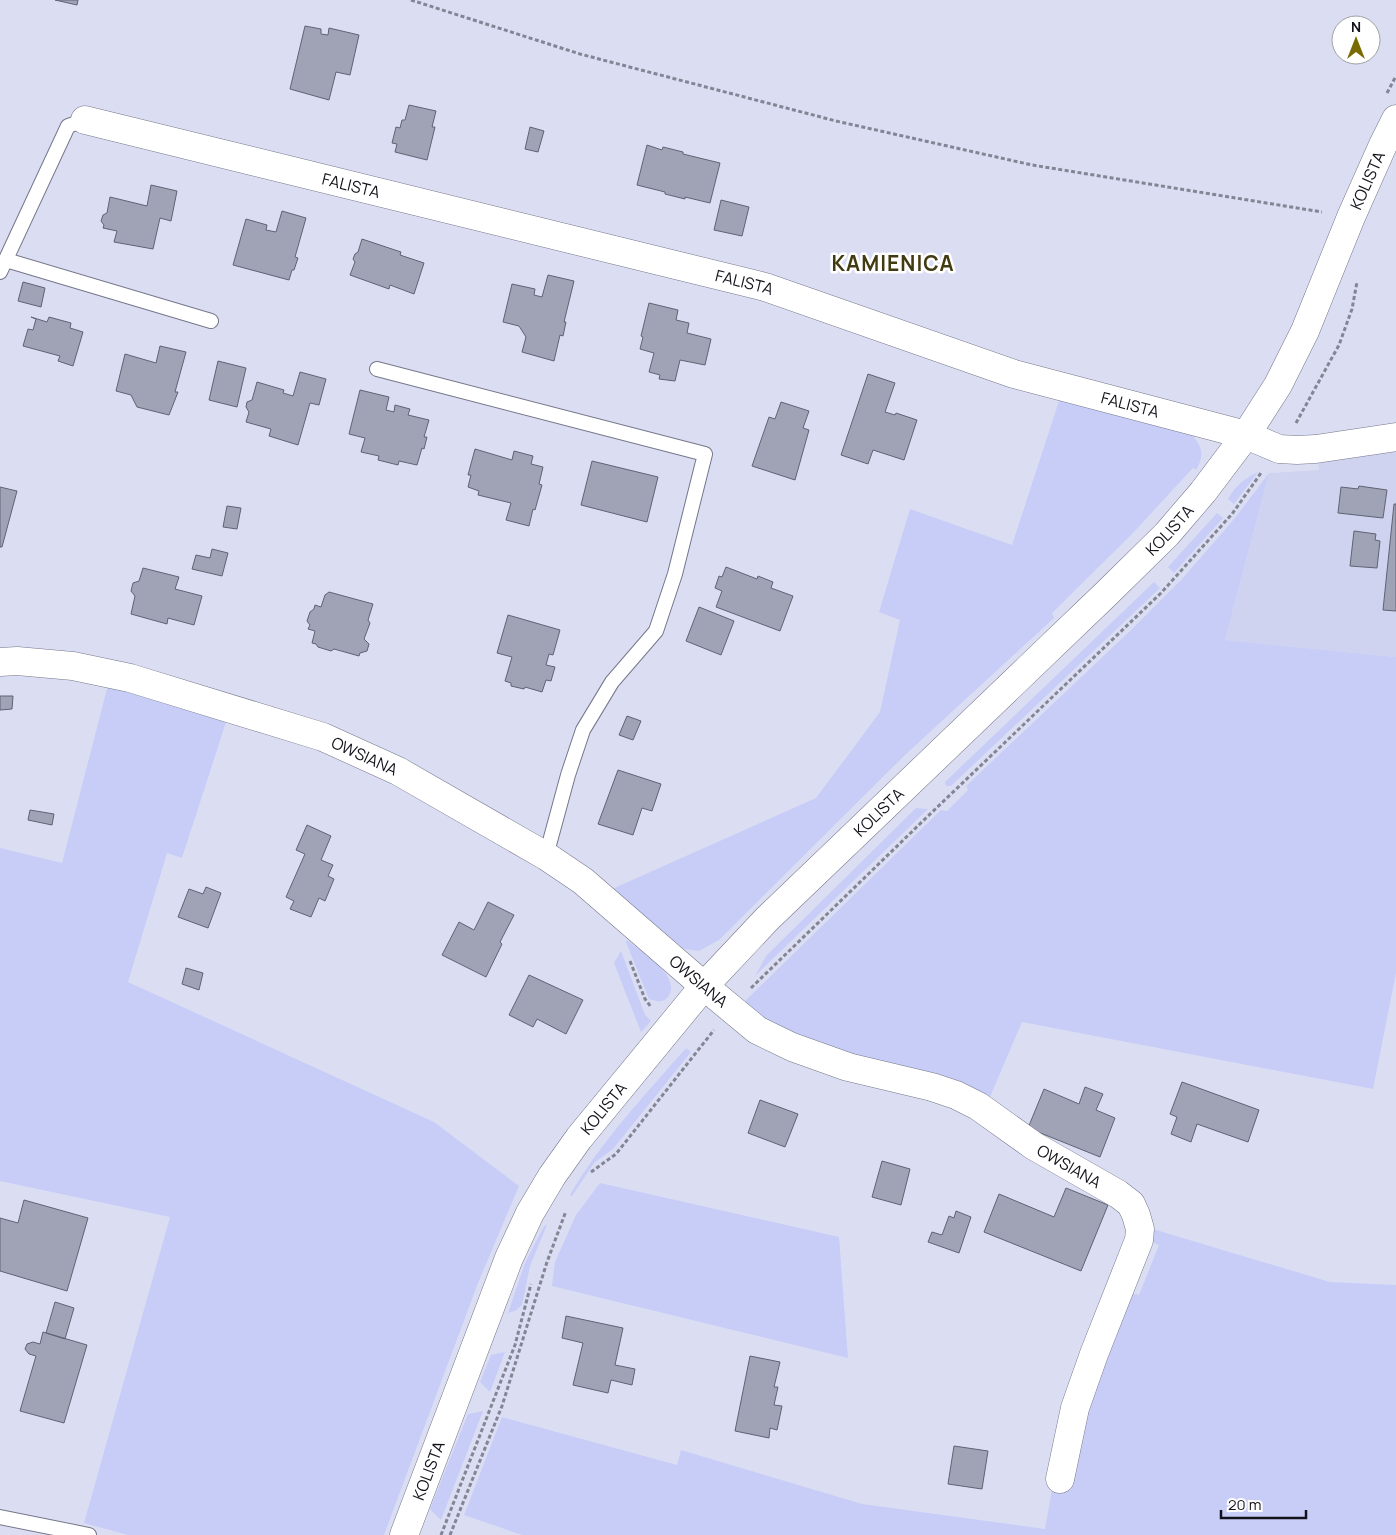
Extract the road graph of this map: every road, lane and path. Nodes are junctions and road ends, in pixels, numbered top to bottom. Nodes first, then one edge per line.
1 (411, 0) edge
2 (1396, 119) edge
3 (85, 120) joint
4 (1351, 217) junction
5 (3, 266) edge
6 (1358, 275) dead end
7 (211, 321) dead end
8 (377, 369) dead end
9 (1246, 435) junction
10 (1396, 437) edge
11 (1278, 449) junction
12 (0, 662) edge
13 (546, 856) junction
14 (628, 920) junction
15 (704, 986) junction
16 (730, 1008) junction
17 (676, 1020) junction
18 (704, 1041) junction
19 (590, 1173) dead end
20 (566, 1210) dead end
21 (1060, 1480) dead end
22 (0, 1517) edge
23 (89, 1535) edge
24 (404, 1535) edge
25 (450, 1535) edge

1 - 4 path
2 - 4 street, KOLISTA
3 - 5 lane
3 - 9 street, FALISTA
4 - 9 street, KOLISTA
5 - 7 lane
6 - 11 path
8 - 13 lane
9 - 11 street, FALISTA
9 - 15 street, KOLISTA
10 - 11 street, FALISTA
11 - 16 path
12 - 13 street, OWSIANA
13 - 14 street, OWSIANA
14 - 15 street, OWSIANA
14 - 17 path
15 - 16 street, OWSIANA
15 - 17 street, KOLISTA
16 - 18 path
16 - 21 street, OWSIANA
17 - 18 path
17 - 24 street, KOLISTA
18 - 19 path
20 - 25 path
22 - 23 lane

